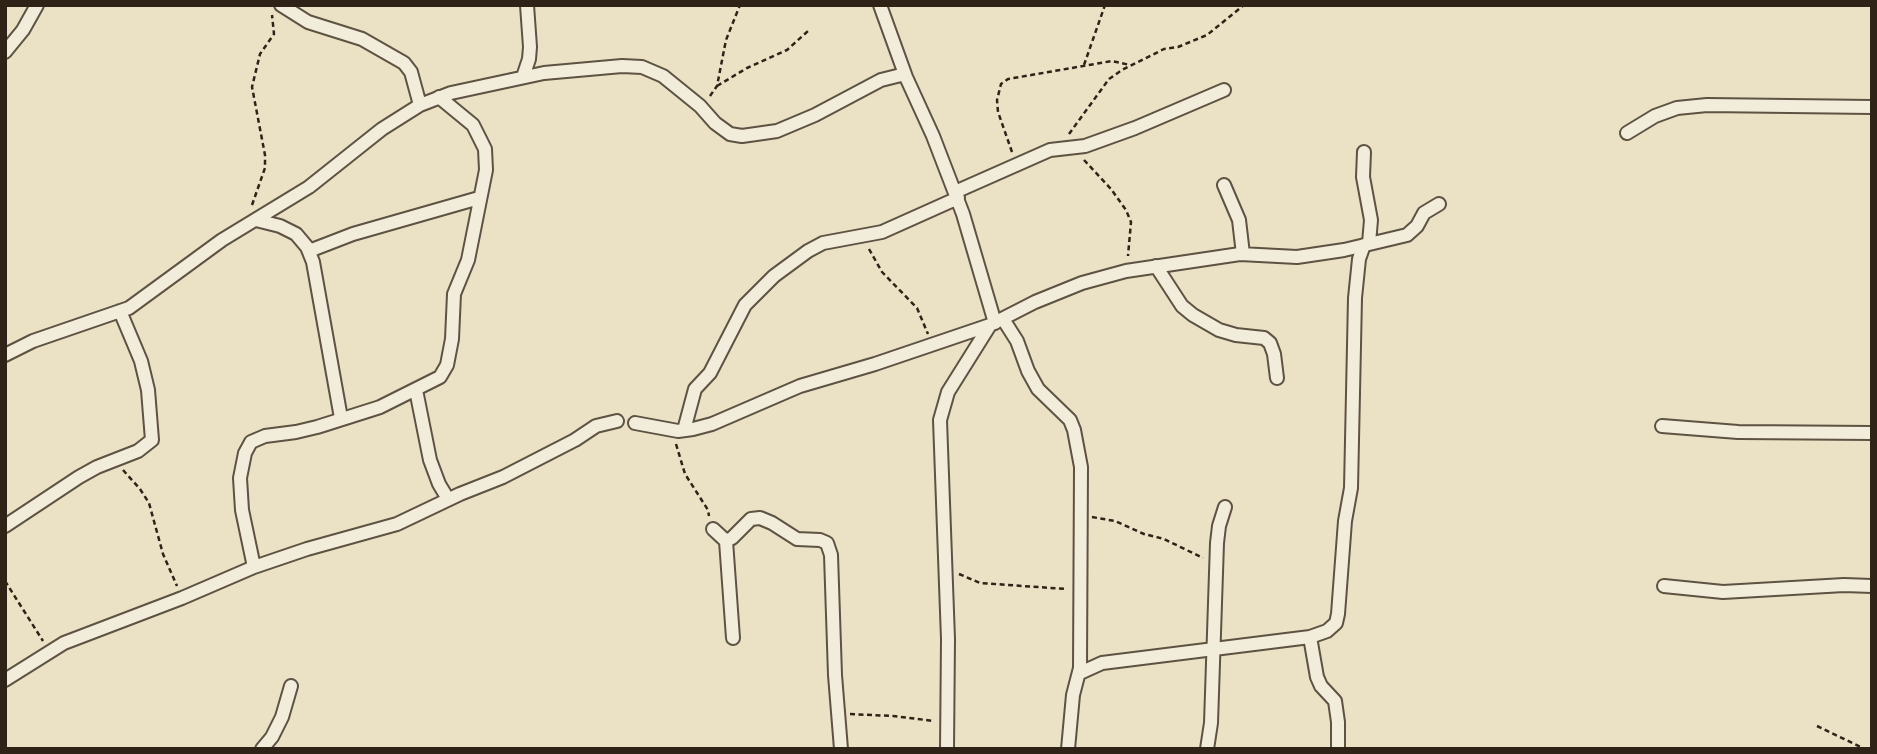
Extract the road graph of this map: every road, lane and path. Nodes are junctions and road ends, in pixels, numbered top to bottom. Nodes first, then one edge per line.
1 (37, 5) edge
2 (281, 5) edge
3 (527, 5) edge
4 (740, 5) edge
5 (880, 5) edge
6 (1105, 5) edge
7 (1244, 5) edge
8 (272, 6) edge
9 (808, 31) dead end
10 (5, 51) edge
11 (1130, 65) junction
12 (1083, 66) junction
13 (905, 74) junction
14 (523, 77) junction
15 (716, 86) junction
16 (1224, 90) dead end
17 (439, 97) junction
18 (420, 106) junction
19 (700, 107) junction
20 (1872, 107) edge
21 (1627, 133) dead end
22 (1067, 148) junction
23 (1364, 152) dead end
24 (1017, 163) junction
25 (1224, 185) dead end
26 (956, 195) junction
27 (480, 198) junction
28 (1439, 204) dead end
29 (251, 208) dead end
30 (256, 220) junction
31 (865, 236) junction
32 (1366, 244) junction
33 (309, 251) junction
34 (1243, 254) junction
35 (1156, 266) junction
36 (1126, 271) junction
37 (120, 311) junction
38 (996, 322) junction
39 (931, 345) junction
40 (5, 355) edge
41 (1277, 378) dead end
42 (416, 390) junction
43 (341, 418) junction
44 (617, 421) dead end
45 (635, 423) dead end
46 (1662, 426) dead end
47 (678, 430) junction
48 (1872, 433) edge
49 (113, 461) junction
50 (448, 499) junction
51 (1225, 507) dead end
52 (1082, 516) junction
53 (5, 526) edge
54 (713, 529) joint
55 (726, 541) junction
56 (946, 566) junction
57 (1217, 566) junction
58 (254, 567) junction
59 (5, 581) edge
60 (1664, 586) dead end
61 (1872, 586) edge
62 (1080, 589) junction
63 (182, 598) junction
64 (1310, 637) junction
65 (733, 638) dead end
66 (1214, 648) junction
67 (49, 652) junction
68 (1080, 673) junction
69 (5, 680) edge
70 (291, 686) dead end
71 (839, 714) junction
72 (947, 723) junction
73 (1816, 726) dead end
74 (262, 749) edge
75 (841, 749) edge
76 (947, 749) edge
77 (1068, 749) edge
78 (1207, 749) edge
79 (1338, 749) edge
80 (1865, 749) edge

1 - 10 street
2 - 18 street
3 - 14 street
4 - 15 path
5 - 13 street
6 - 12 path
7 - 11 path
8 - 29 path
9 - 15 path
11 - 12 path
11 - 22 path
12 - 24 path
13 - 19 street
13 - 26 street
14 - 17 street
14 - 19 street
15 - 19 path
16 - 22 street
17 - 18 street
17 - 27 street
18 - 30 street
20 - 21 street
22 - 24 street
22 - 36 path
23 - 32 street
24 - 26 street
25 - 34 street
26 - 31 street
26 - 38 street
27 - 33 street
27 - 42 street
28 - 32 street
30 - 33 street
30 - 37 street
31 - 39 path
31 - 47 street
32 - 34 street
32 - 64 street
33 - 43 street
34 - 35 street
35 - 36 street
35 - 41 street
36 - 38 street
37 - 40 street
37 - 49 street
38 - 39 street
38 - 52 street
38 - 56 street
39 - 47 street
42 - 43 street
42 - 50 street
43 - 58 street
44 - 50 street
45 - 47 street
46 - 48 street
47 - 54 path
49 - 53 street
49 - 63 path
50 - 58 street
51 - 57 street
52 - 57 path
52 - 62 street
54 - 55 street
55 - 65 street
55 - 71 street
56 - 62 path
56 - 72 street
57 - 66 street
58 - 63 street
59 - 67 path
60 - 61 street
62 - 68 street
63 - 67 street
64 - 66 street
64 - 79 street
66 - 68 street
66 - 78 street
67 - 69 street
68 - 77 street
70 - 74 street
71 - 72 path
71 - 75 street
72 - 76 street
73 - 80 path

